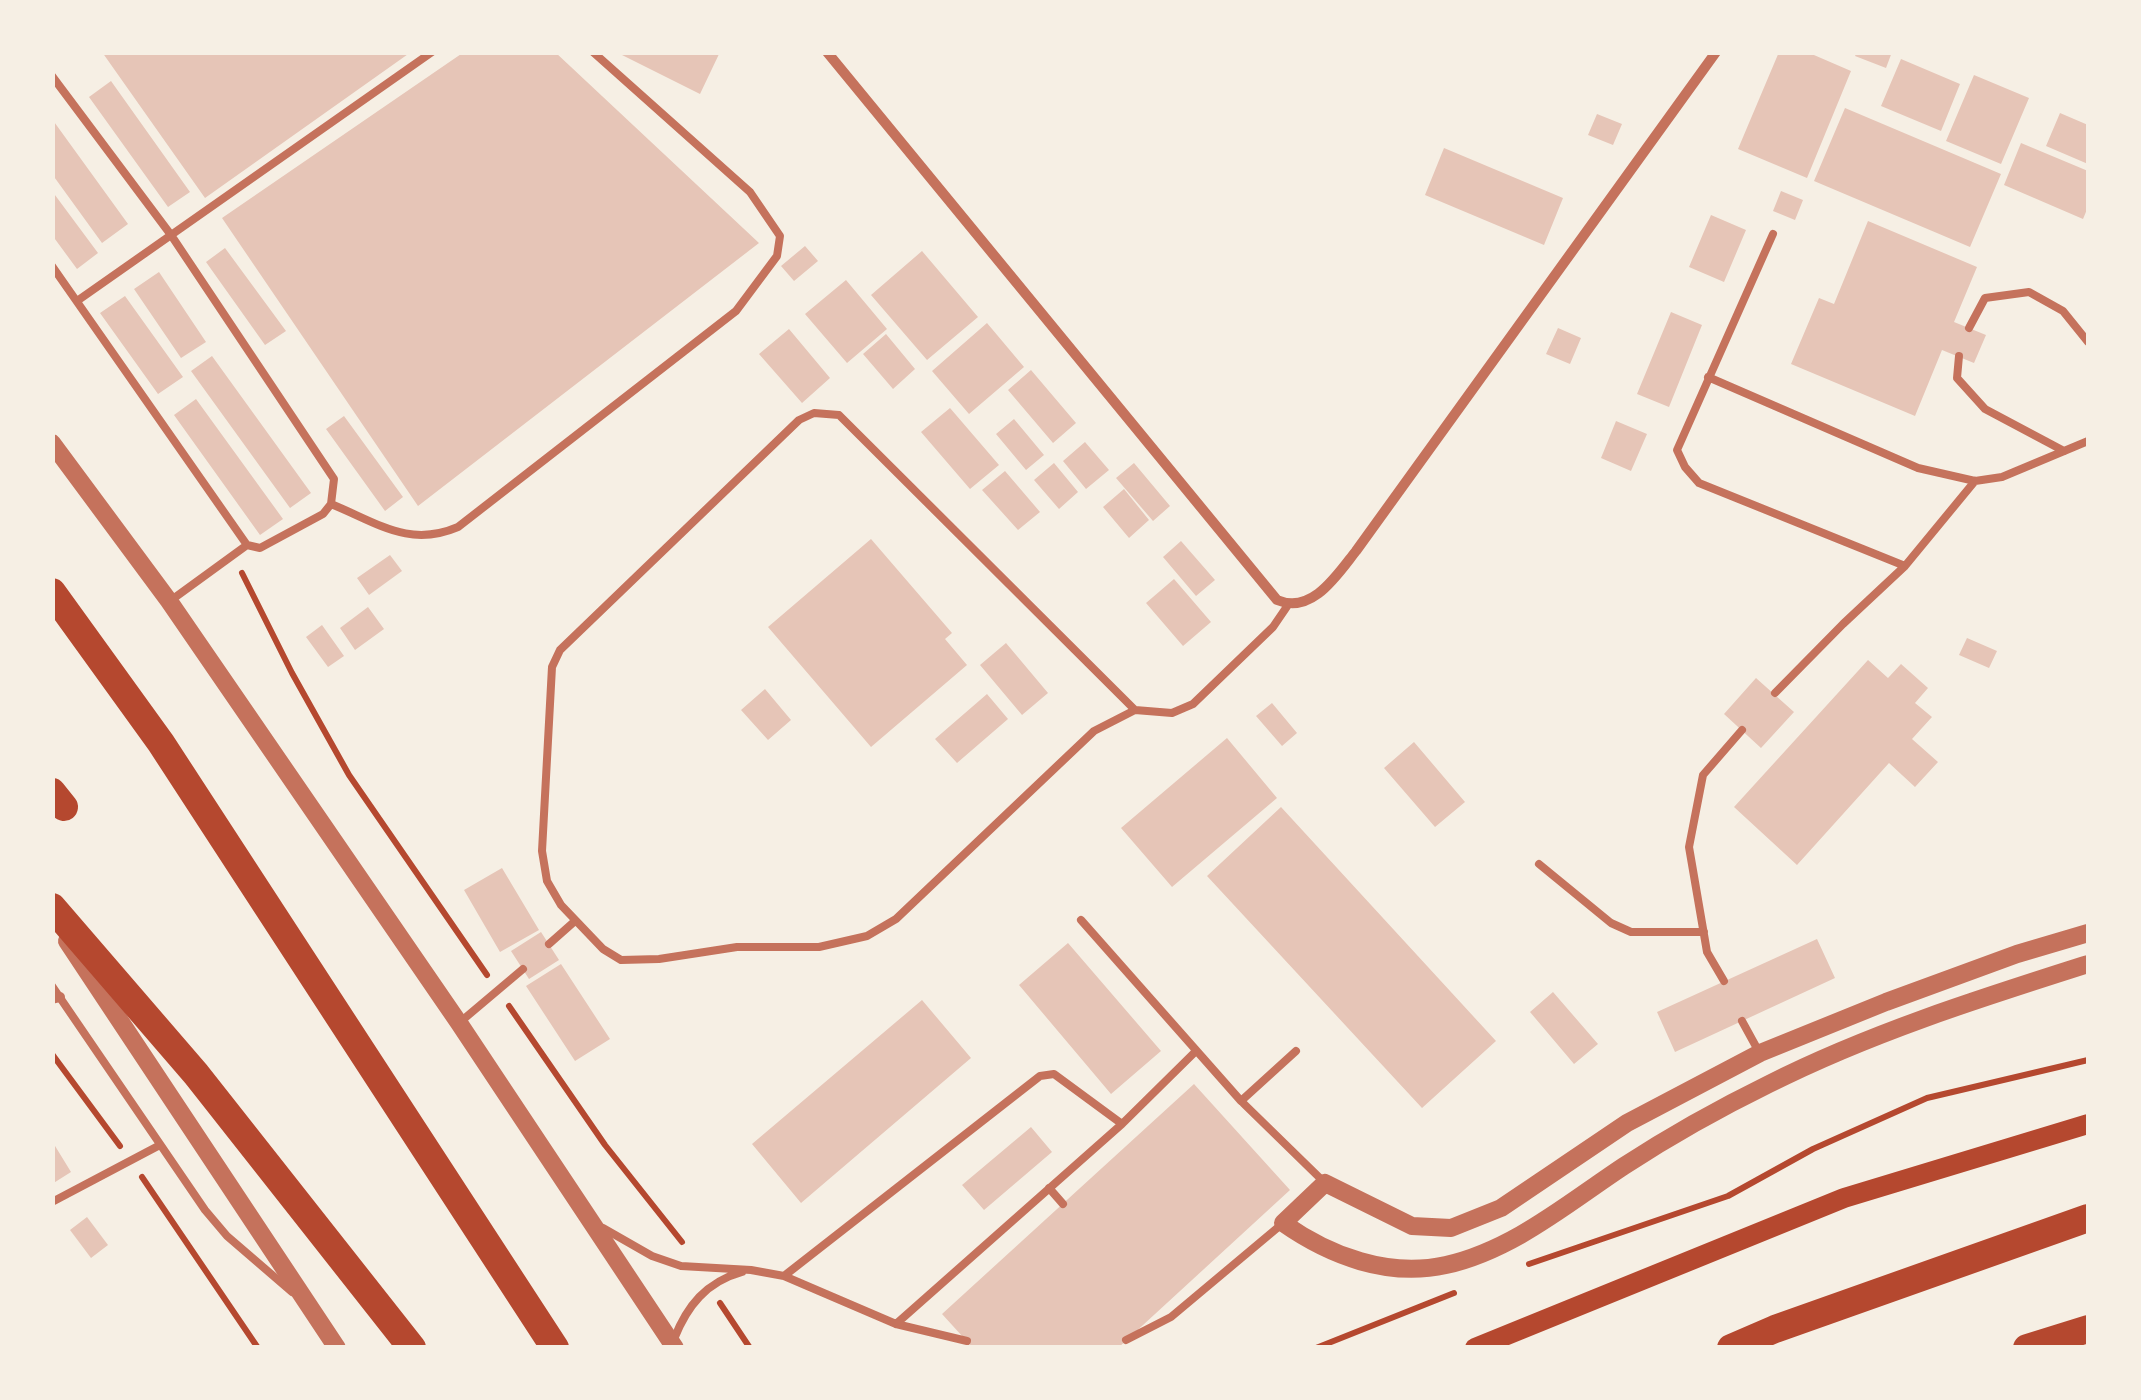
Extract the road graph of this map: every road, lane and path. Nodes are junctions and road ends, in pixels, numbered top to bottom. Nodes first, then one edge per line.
1 (432, 52) edge
2 (593, 52) edge
3 (827, 52) edge
4 (1714, 53) edge
5 (52, 76) edge
6 (1773, 234) dead end
7 (172, 235) junction
8 (52, 266) edge
9 (77, 301) junction
10 (1969, 328) dead end
11 (2088, 342) edge
12 (1959, 356) dead end
13 (1708, 377) junction
14 (2088, 441) edge
15 (52, 443) edge
16 (2064, 451) junction
17 (1975, 481) junction
18 (331, 504) junction
19 (247, 545) junction
20 (233, 554) junction
21 (1905, 566) junction
22 (52, 592) edge
23 (169, 601) junction
24 (1288, 605) junction
25 (1775, 693) dead end
26 (1134, 710) junction
27 (1742, 730) dead end
28 (1539, 864) dead end
29 (52, 908) edge
30 (52, 920) edge
31 (1081, 920) dead end
32 (575, 921) junction
33 (1704, 932) junction
34 (2088, 934) edge
35 (549, 944) dead end
36 (2088, 964) edge
37 (523, 969) dead end
38 (1724, 982) dead end
39 (52, 986) edge
40 (498, 990) junction
41 (56, 998) edge
42 (1742, 1021) dead end
43 (459, 1023) junction
44 (1196, 1051) junction
45 (1296, 1051) dead end
46 (1760, 1053) junction
47 (52, 1054) edge
48 (2088, 1060) edge
49 (1241, 1101) junction
50 (1122, 1124) junction
51 (2088, 1124) edge
52 (160, 1145) junction
53 (131, 1161) junction
54 (1324, 1183) junction
55 (1049, 1188) junction
56 (52, 1202) edge
57 (578, 1204) junction
58 (1063, 1204) dead end
59 (2088, 1218) edge
60 (1283, 1223) junction
61 (1505, 1245) junction
62 (701, 1266) junction
63 (752, 1270) junction
64 (784, 1276) junction
65 (710, 1287) junction
66 (1462, 1290) dead end
67 (308, 1305) junction
68 (1162, 1308) dead end
69 (1171, 1317) junction
70 (896, 1324) junction
71 (2088, 1328) edge
72 (1126, 1340) dead end
73 (967, 1341) dead end
74 (674, 1346) edge
75 (258, 1348) edge
76 (337, 1348) edge
77 (412, 1348) edge
78 (556, 1348) edge
79 (750, 1348) edge
80 (1316, 1348) edge
81 (1475, 1348) edge
82 (1731, 1348) edge
83 (2027, 1348) edge

1 - 7 lane
2 - 18 lane
3 - 24 street
4 - 24 street
5 - 7 lane
6 - 13 lane
7 - 9 lane
7 - 18 lane
8 - 9 lane
9 - 19 lane
10 - 11 lane
12 - 16 lane
13 - 17 lane
13 - 21 lane
14 - 16 lane
15 - 23 street
16 - 17 lane
17 - 21 lane
18 - 19 lane
19 - 20 lane
20 - 23 lane
20 - 40 path
21 - 25 lane
22 - 78 highway
23 - 43 street
24 - 26 lane
26 - 32 lane
26 - 32 lane
27 - 33 lane
28 - 33 lane
29 - 77 highway
30 - 67 street
31 - 44 lane
32 - 35 lane
33 - 38 lane
34 - 46 street
36 - 61 street
37 - 40 lane
39 - 41 lane
40 - 43 lane
40 - 62 path
41 - 52 lane
42 - 46 lane
43 - 57 street
44 - 49 lane
44 - 50 lane
45 - 49 lane
46 - 54 street
47 - 53 path
48 - 61 path
49 - 54 lane
50 - 55 lane
50 - 64 lane
51 - 81 main road
52 - 53 lane
52 - 67 lane
53 - 56 lane
53 - 75 path
54 - 60 street
55 - 58 lane
55 - 70 lane
57 - 62 lane
57 - 74 street
59 - 82 highway
60 - 61 street
60 - 69 lane
62 - 63 lane
63 - 64 lane
63 - 65 lane
64 - 70 lane
65 - 74 lane
65 - 79 path
66 - 80 path
67 - 76 street
68 - 69 lane
69 - 72 lane
70 - 73 lane
71 - 83 highway

